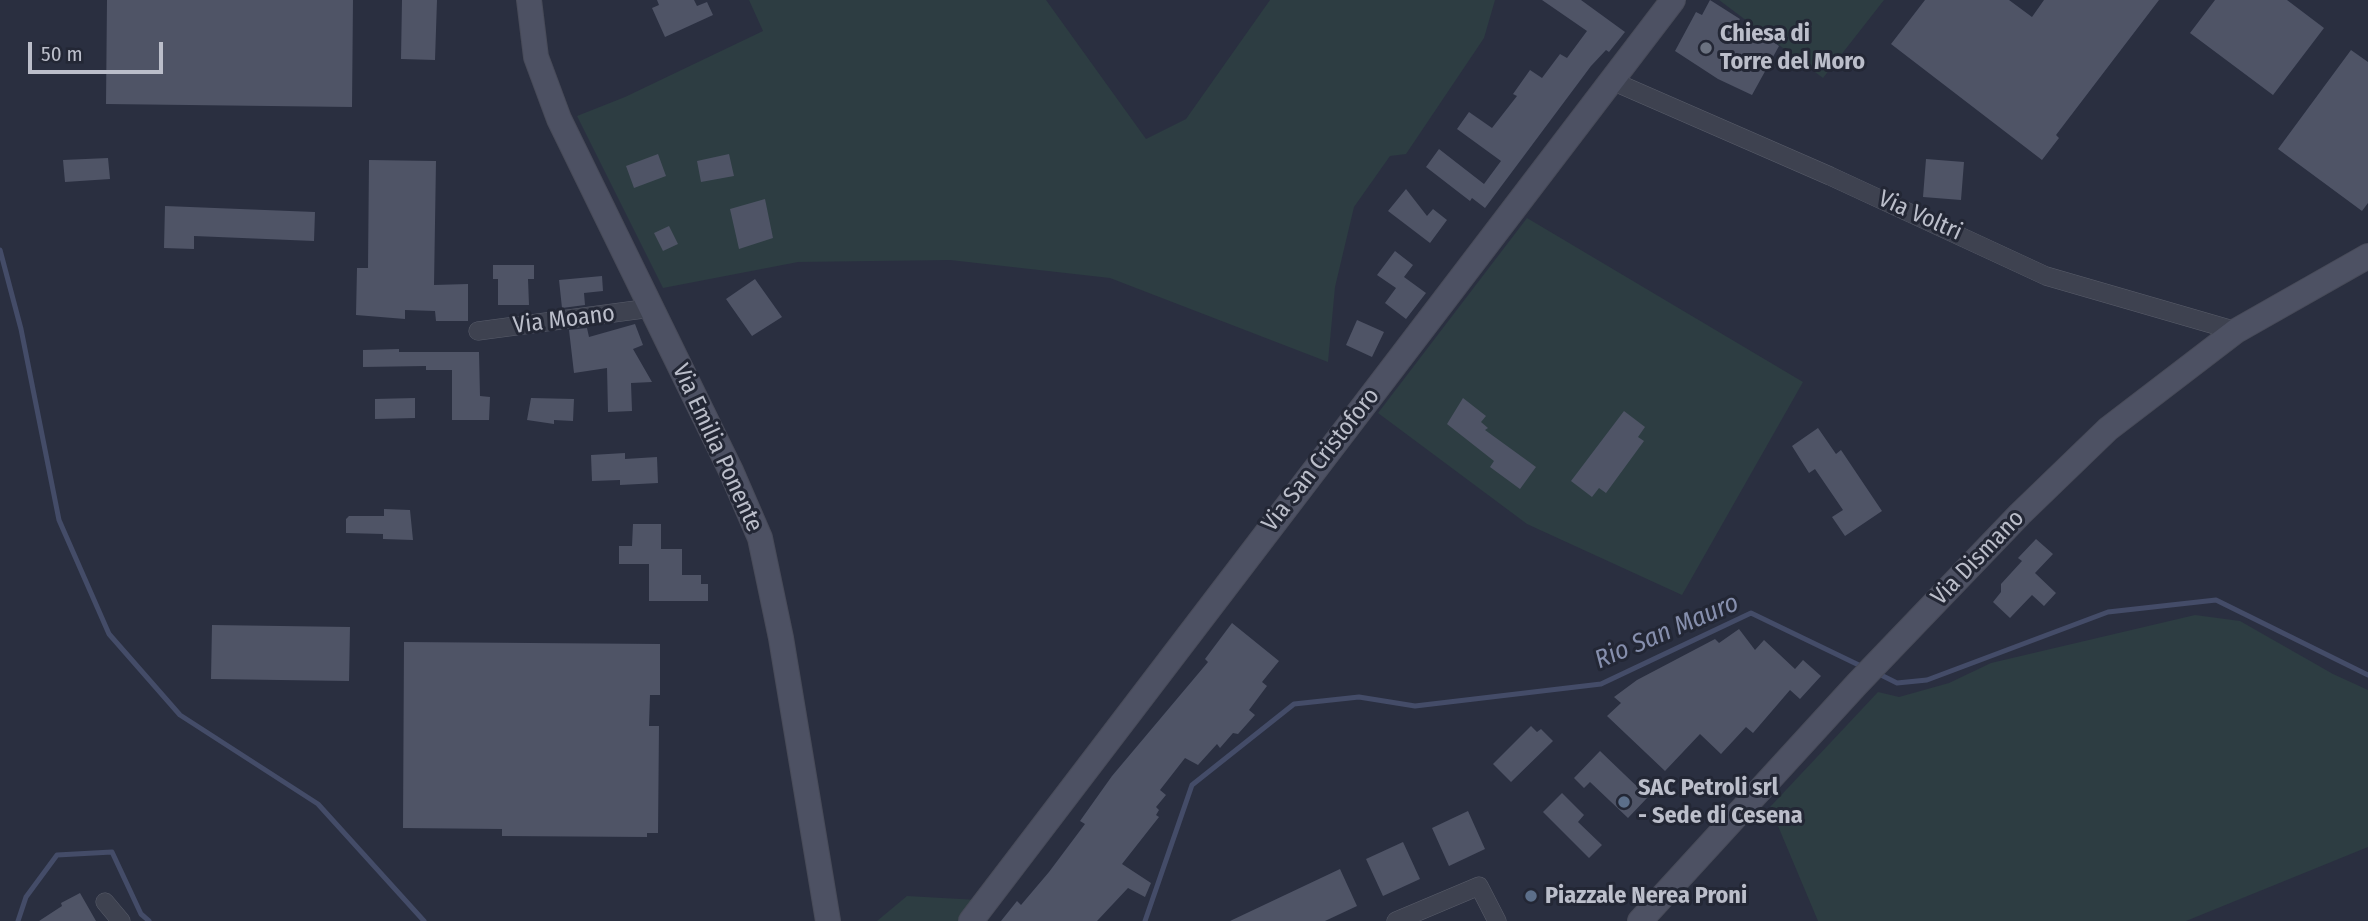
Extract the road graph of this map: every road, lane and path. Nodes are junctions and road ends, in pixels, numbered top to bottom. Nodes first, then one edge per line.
1 (529, 0) edge
2 (1673, 0) edge
3 (1610, 80) junction
4 (2368, 256) edge
5 (651, 308) junction
6 (478, 331) dead end
7 (2236, 331) junction
8 (106, 902) dead end
9 (121, 921) edge
10 (828, 921) edge
11 (971, 921) edge
12 (1396, 921) edge
13 (1497, 921) edge
14 (1640, 921) edge

1 - 5 main road, Via Emilia Ponente
2 - 3 main road, Via San Cristoforo
3 - 7 street, Via Voltri
3 - 11 main road, Via San Cristoforo
4 - 7 main road, Via Dismano
5 - 6 street, Via Moano
5 - 10 main road, Via Emilia Ponente
7 - 14 main road, Via Dismano
8 - 9 street
12 - 13 street

